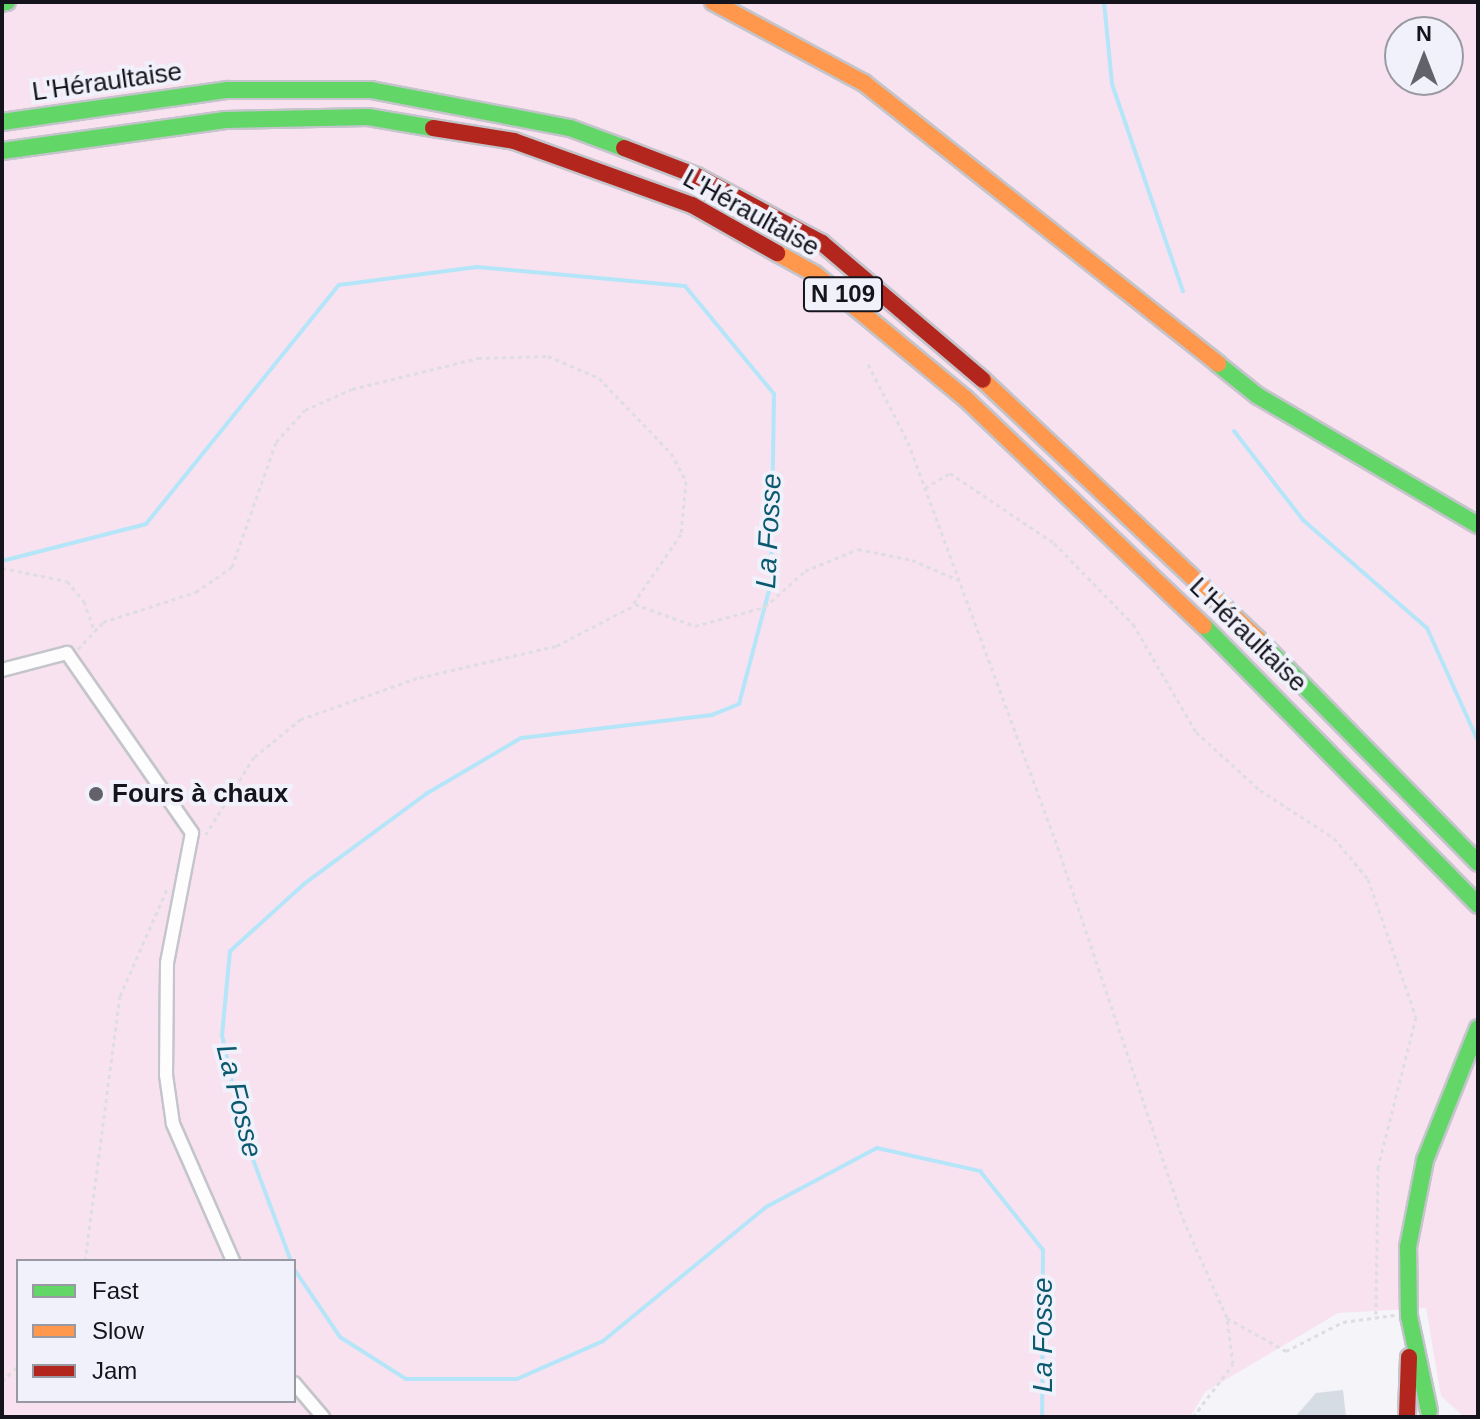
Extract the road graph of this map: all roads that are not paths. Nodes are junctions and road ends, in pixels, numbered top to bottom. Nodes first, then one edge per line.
1 (717, 3) edge
2 (2, 122) edge
3 (2, 151) edge
4 (1478, 525) edge
5 (2, 670) edge
6 (1478, 863) edge
7 (1478, 905) edge
8 (1478, 1028) edge
9 (232, 1259) edge
10 (1409, 1316) junction
11 (296, 1385) edge
12 (1436, 1414) edge
13 (1406, 1416) edge
14 (323, 1417) edge

1 - 4 main road
2 - 6 main road, L'Héraultaise / N 109
3 - 7 main road, L'Héraultaise / N 109
5 - 9 street
8 - 10 main road
10 - 12 main road
10 - 13 main road
11 - 14 street
12 - 13 main road

